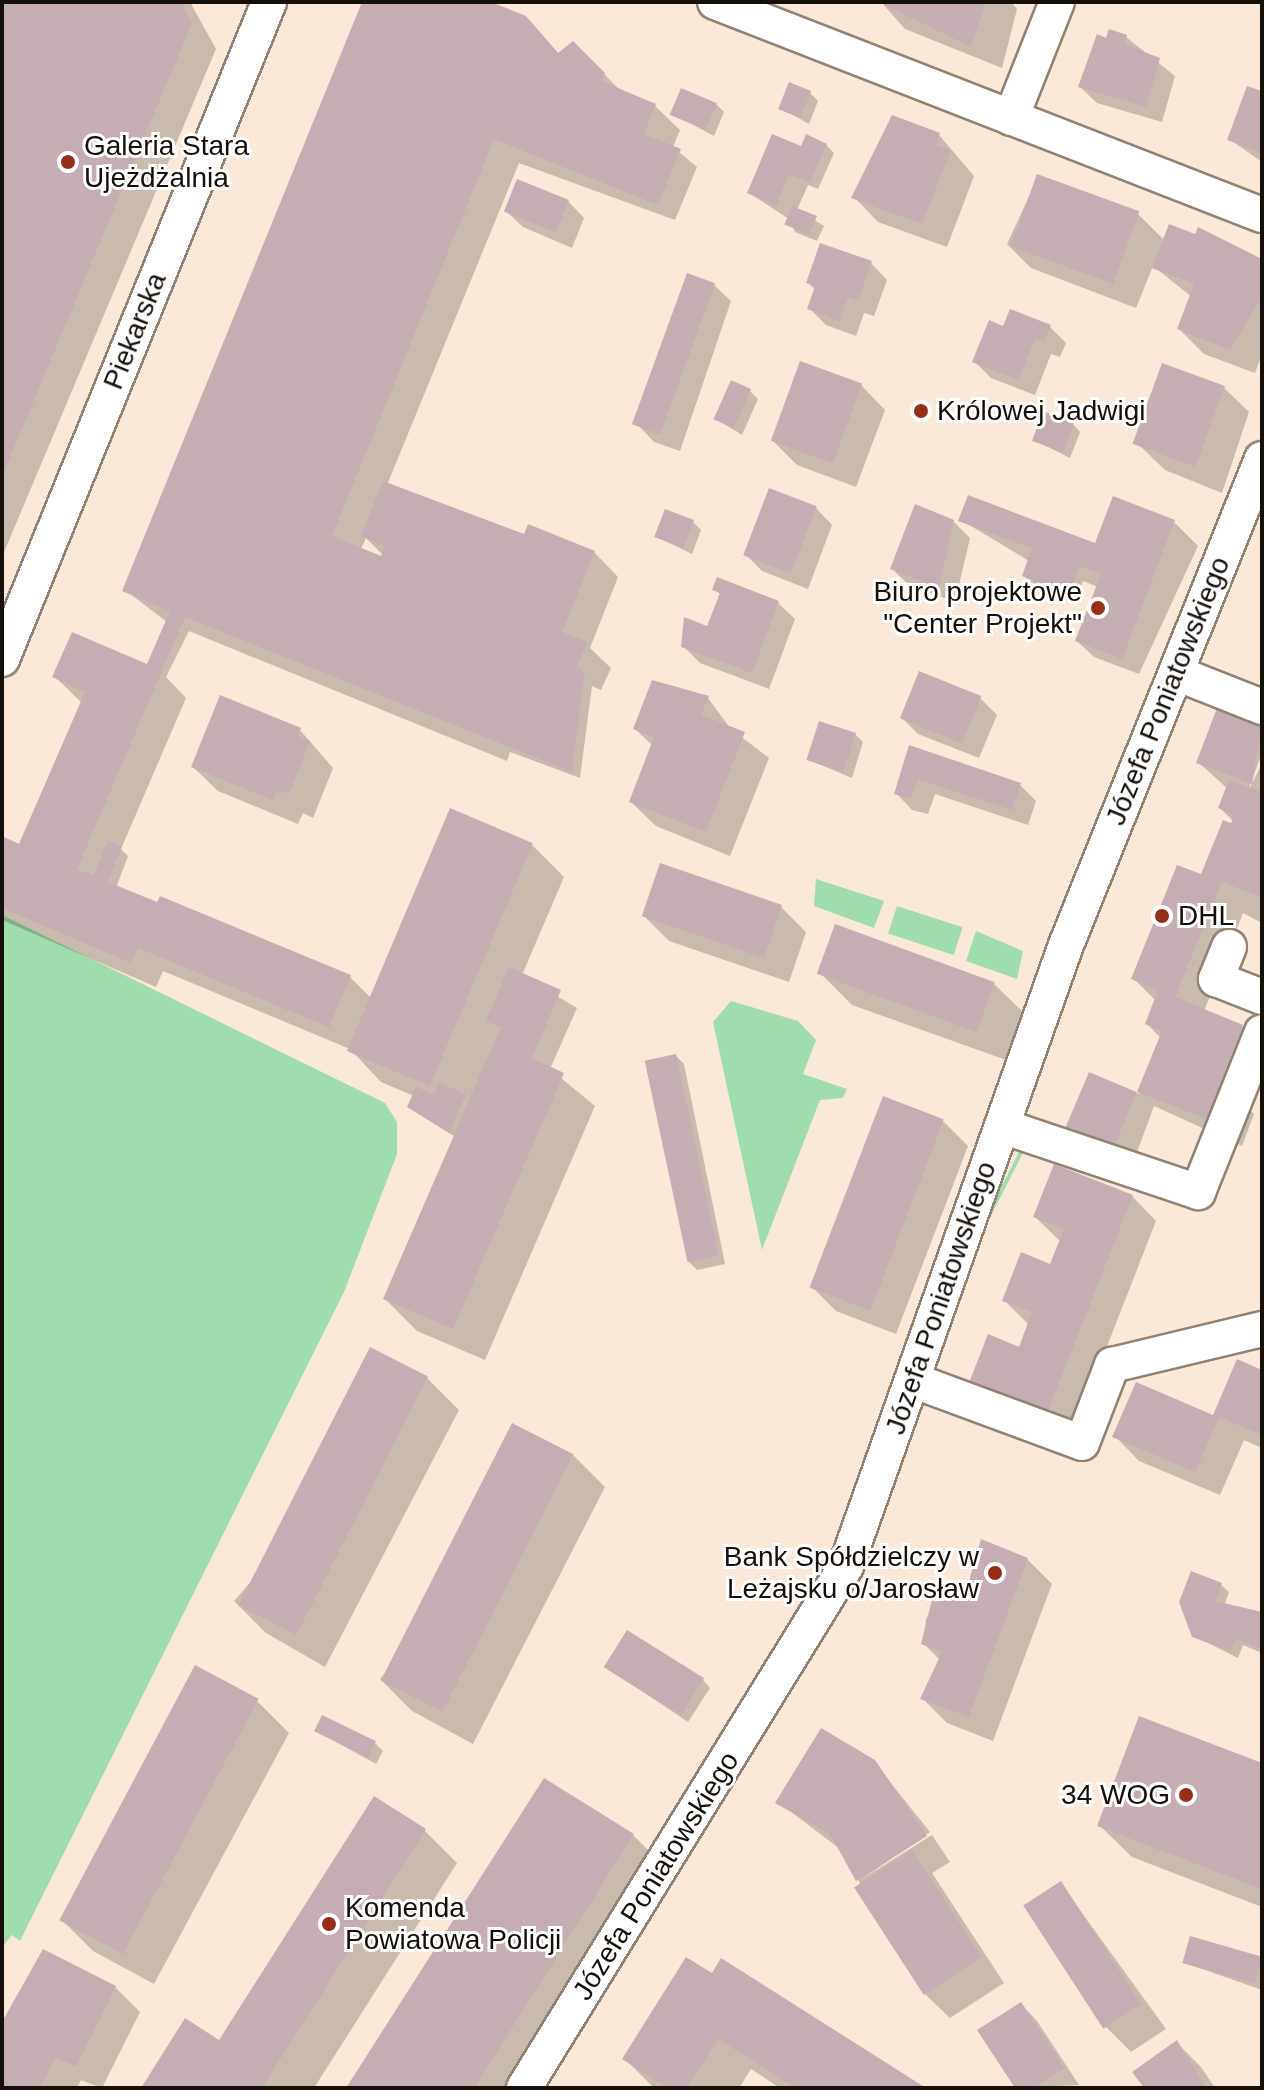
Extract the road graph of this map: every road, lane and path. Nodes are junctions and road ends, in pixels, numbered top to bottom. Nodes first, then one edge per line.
1 (269, 2) edge
2 (715, 2) edge
3 (1057, 2) edge
4 (1011, 118) junction
5 (1262, 215) edge
6 (1262, 459) edge
7 (2, 659) edge
8 (1176, 673) junction
9 (1262, 707) edge
10 (1229, 947) dead end
11 (1262, 997) edge
12 (1262, 1032) edge
13 (1002, 1126) junction
14 (1262, 1329) edge
15 (912, 1380) junction
16 (524, 2088) edge

1 - 7 street, Piekarska
2 - 4 street
3 - 4 street
4 - 5 street
6 - 8 street, Józefa Poniatowskiego
8 - 9 street
8 - 13 street, Józefa Poniatowskiego
10 - 11 street
12 - 13 street
13 - 15 street, Józefa Poniatowskiego
14 - 15 street
15 - 16 street, Józefa Poniatowskiego

